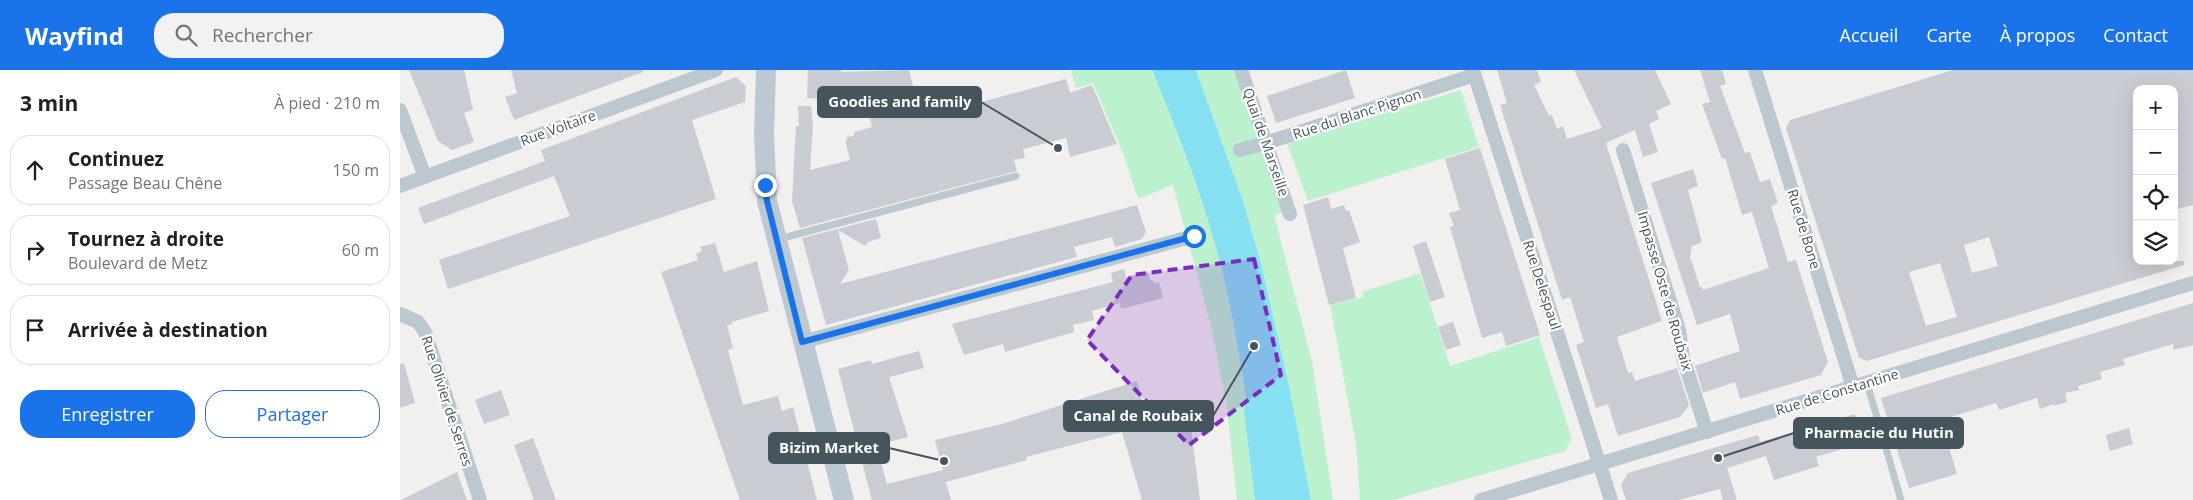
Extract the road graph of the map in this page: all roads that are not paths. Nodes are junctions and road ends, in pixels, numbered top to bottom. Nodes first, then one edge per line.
1 (716, 70) edge
2 (766, 70) edge
3 (778, 70) edge
4 (1241, 70) edge
5 (1755, 70) edge
6 (1474, 73) edge
7 (400, 110) edge
8 (1266, 143) junction
9 (1240, 150) dead end
10 (1623, 150) dead end
11 (1016, 176) dead end
12 (425, 177) junction
13 (400, 186) edge
14 (1290, 214) dead end
15 (774, 232) junction
16 (1194, 236) dead end
17 (2193, 283) edge
18 (400, 314) edge
19 (802, 342) junction
20 (1867, 383) junction
21 (1853, 388) junction
22 (1707, 432) junction
23 (1600, 464) junction
24 (480, 500) edge
25 (844, 500) edge
26 (1481, 500) edge
27 (1611, 500) edge
28 (1901, 500) edge

1 - 12 street, Rue Voltaire
2 - 15 main road
3 - 15 main road
4 - 8 street, Quai de Marseille
5 - 21 street, Rue de Bone
6 - 8 street, Rue du Blanc Pignon
6 - 23 street, Rue Delespaul
7 - 12 street
8 - 9 street, Rue du Blanc Pignon
8 - 14 street, Quai de Marseille
10 - 22 street, Impasse Oste de Roubaix
11 - 15 lane
12 - 13 street, Rue Voltaire
15 - 19 main road
16 - 19 street
17 - 20 street, Rue de Constantine
18 - 24 street, Rue Olivier de Serres
19 - 25 main road
20 - 21 street, Rue de Constantine
20 - 28 lane
21 - 22 street, Rue de Constantine
22 - 23 street, Rue de Constantine
23 - 26 street, Rue de Constantine
23 - 27 street, Rue Delespaul

